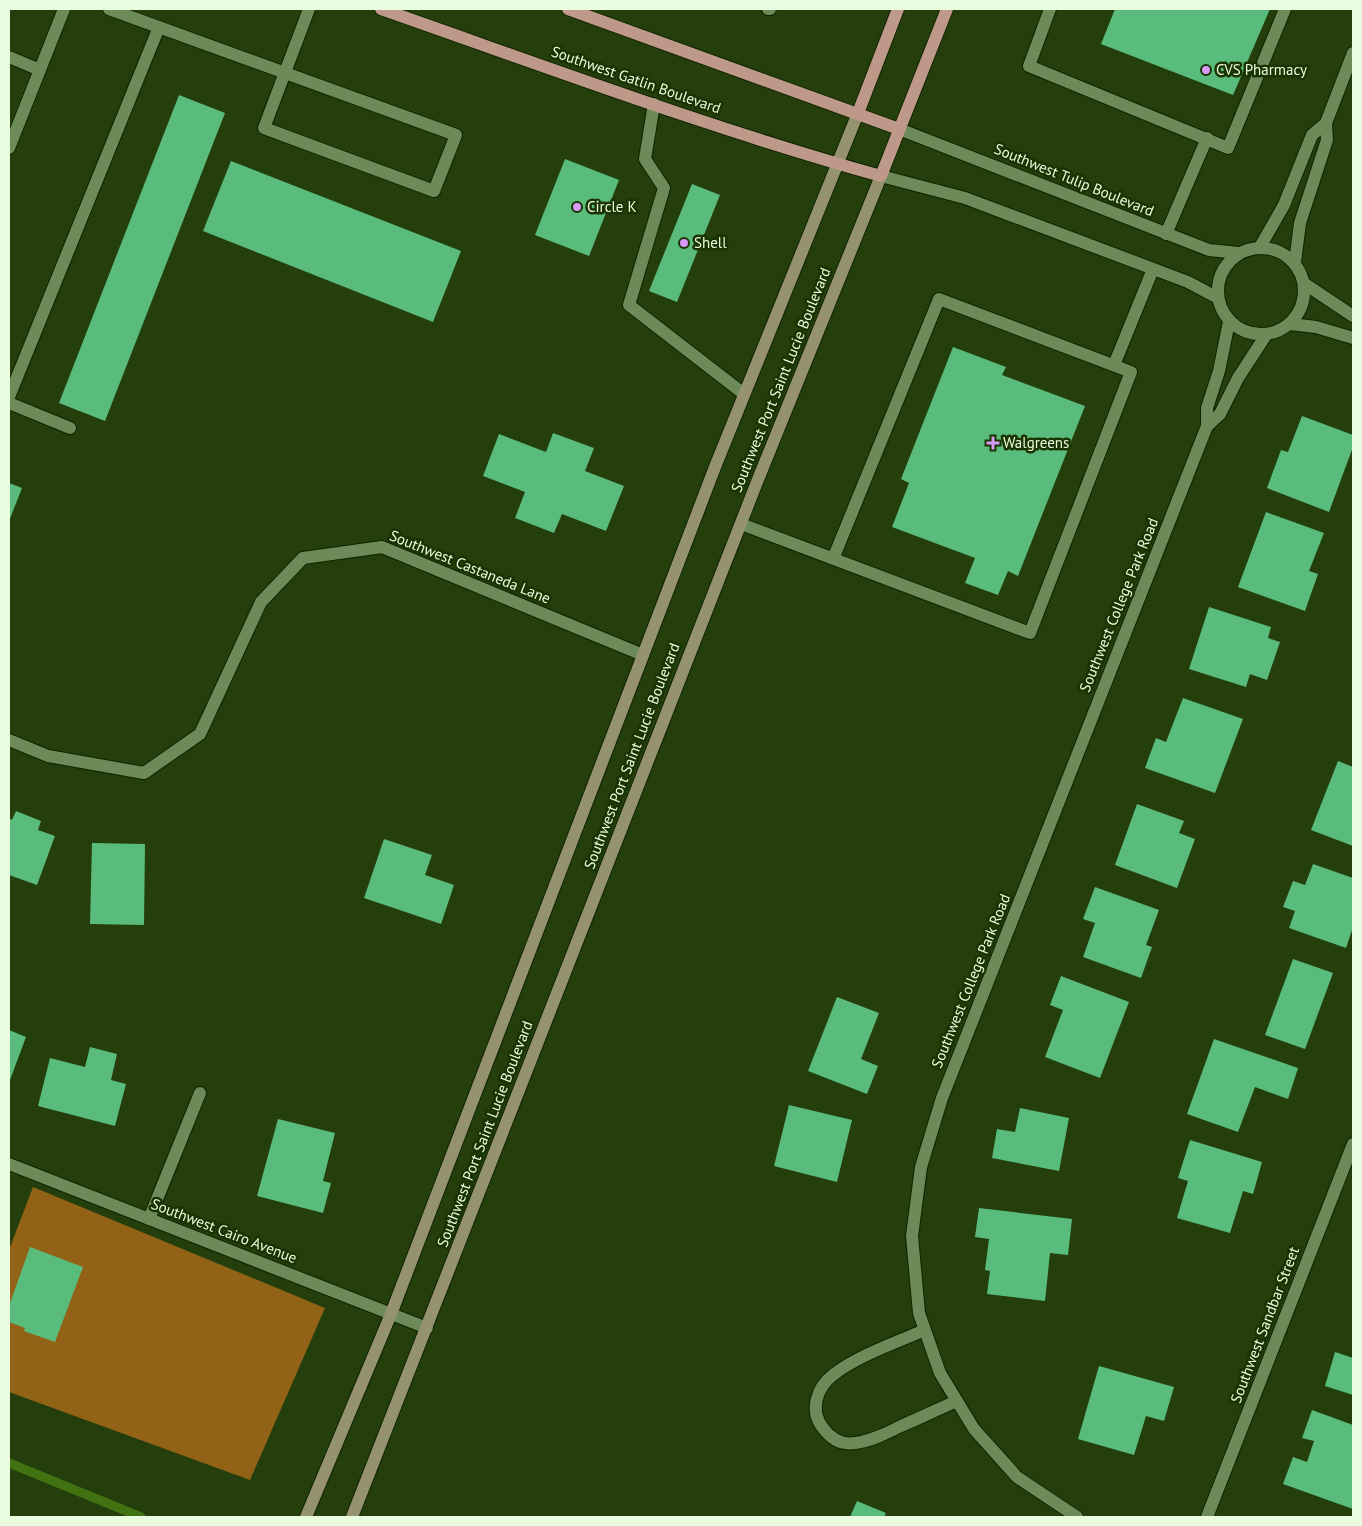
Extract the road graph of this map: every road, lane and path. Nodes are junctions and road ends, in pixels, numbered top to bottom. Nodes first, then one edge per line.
1 (64, 9) edge
2 (108, 9) edge
3 (309, 9) edge
4 (381, 9) edge
5 (568, 9) edge
6 (898, 9) edge
7 (946, 9) edge
8 (1050, 9) edge
9 (1285, 9) edge
10 (159, 27) junction
11 (1353, 53) edge
12 (9, 57) edge
13 (40, 70) junction
14 (285, 73) junction
15 (654, 104) junction
16 (858, 113) junction
17 (1326, 123) junction
18 (899, 129) junction
19 (1207, 138) junction
20 (9, 148) edge
21 (837, 164) junction
22 (881, 176) junction
23 (1166, 234) junction
24 (1260, 247) junction
25 (1238, 253) junction
26 (1295, 262) junction
27 (1153, 269) junction
28 (1305, 284) junction
29 (1218, 298) junction
30 (1353, 316) edge
31 (1229, 322) junction
32 (1290, 324) junction
33 (1266, 335) junction
34 (1353, 338) edge
35 (1114, 365) junction
36 (744, 394) junction
37 (9, 397) edge
38 (9, 403) edge
39 (1207, 426) junction
40 (70, 428) dead end
41 (741, 524) junction
42 (833, 559) junction
43 (643, 655) junction
44 (9, 740) edge
45 (200, 1093) dead end
46 (1353, 1144) edge
47 (9, 1164) edge
48 (149, 1219) junction
49 (391, 1314) junction
50 (427, 1328) junction
51 (925, 1330) junction
52 (957, 1401) junction
53 (306, 1517) edge
54 (352, 1517) edge
55 (1077, 1517) edge
56 (1207, 1517) edge

1 - 13 street
2 - 10 street
3 - 14 street
4 - 15 main road, Southwest Gatlin Boulevard
5 - 16 main road
6 - 16 main road, Southwest Port Saint Lucie Boulevard
7 - 18 main road, Southwest Port Saint Lucie Boulevard
8 - 19 street
9 - 19 street
10 - 14 street
10 - 37 street
11 - 17 street
12 - 13 street
13 - 20 street
14 - 14 street
15 - 21 main road, Southwest Gatlin Boulevard
15 - 36 street
16 - 18 main road
16 - 21 main road, Southwest Port Saint Lucie Boulevard
17 - 24 street
17 - 26 street
18 - 22 main road, Southwest Port Saint Lucie Boulevard
18 - 23 street, Southwest Tulip Boulevard
19 - 23 street
21 - 22 main road, Southwest Gatlin Boulevard
21 - 36 main road, Southwest Port Saint Lucie Boulevard
22 - 27 street
22 - 41 main road, Southwest Port Saint Lucie Boulevard
23 - 25 street, Southwest Tulip Boulevard
24 - 25 street
24 - 26 street
25 - 29 street
26 - 28 street
27 - 29 street
27 - 35 street
28 - 30 street
28 - 32 street
29 - 31 street
31 - 33 street
31 - 39 street, Southwest College Park Road
32 - 33 street
32 - 34 street
33 - 39 street, Southwest College Park Road
35 - 42 street
35 - 42 street
36 - 43 main road, Southwest Port Saint Lucie Boulevard
38 - 40 street
39 - 51 street, Southwest College Park Road
41 - 42 street
41 - 50 main road, Southwest Port Saint Lucie Boulevard
43 - 44 street, Southwest Castaneda Lane
43 - 49 main road, Southwest Port Saint Lucie Boulevard
45 - 48 street
46 - 56 street, Southwest Sandbar Street
47 - 48 street, Southwest Cairo Avenue
48 - 49 street, Southwest Cairo Avenue
49 - 50 street, Southwest Cairo Avenue
49 - 53 main road, Southwest Port Saint Lucie Boulevard
50 - 54 main road, Southwest Port Saint Lucie Boulevard
51 - 52 street, Southwest College Park Road
51 - 52 street
52 - 55 street, Southwest College Park Road

